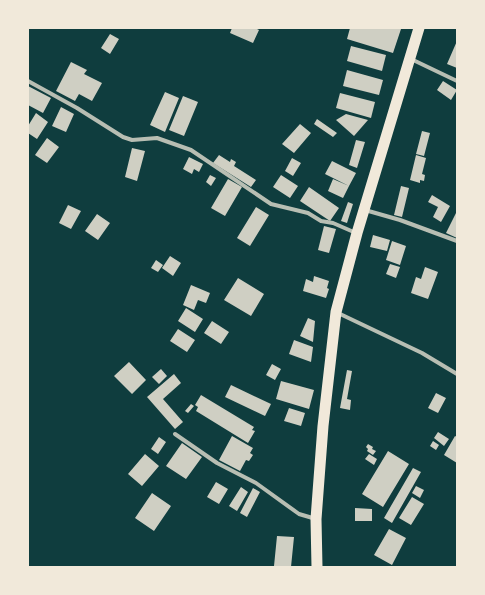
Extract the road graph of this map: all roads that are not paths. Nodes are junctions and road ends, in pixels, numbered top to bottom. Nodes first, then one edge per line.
1 (419, 28) edge
2 (409, 58) junction
3 (28, 81) edge
4 (457, 81) edge
5 (364, 210) junction
6 (357, 233) junction
7 (457, 241) edge
8 (336, 312) junction
9 (457, 374) edge
10 (175, 434) dead end
11 (316, 519) junction
12 (317, 567) edge

1 - 2 highway
2 - 4 street
2 - 5 highway
3 - 6 street
5 - 6 highway
5 - 7 street
6 - 8 highway
8 - 9 street
8 - 11 highway
10 - 11 street
11 - 12 highway

